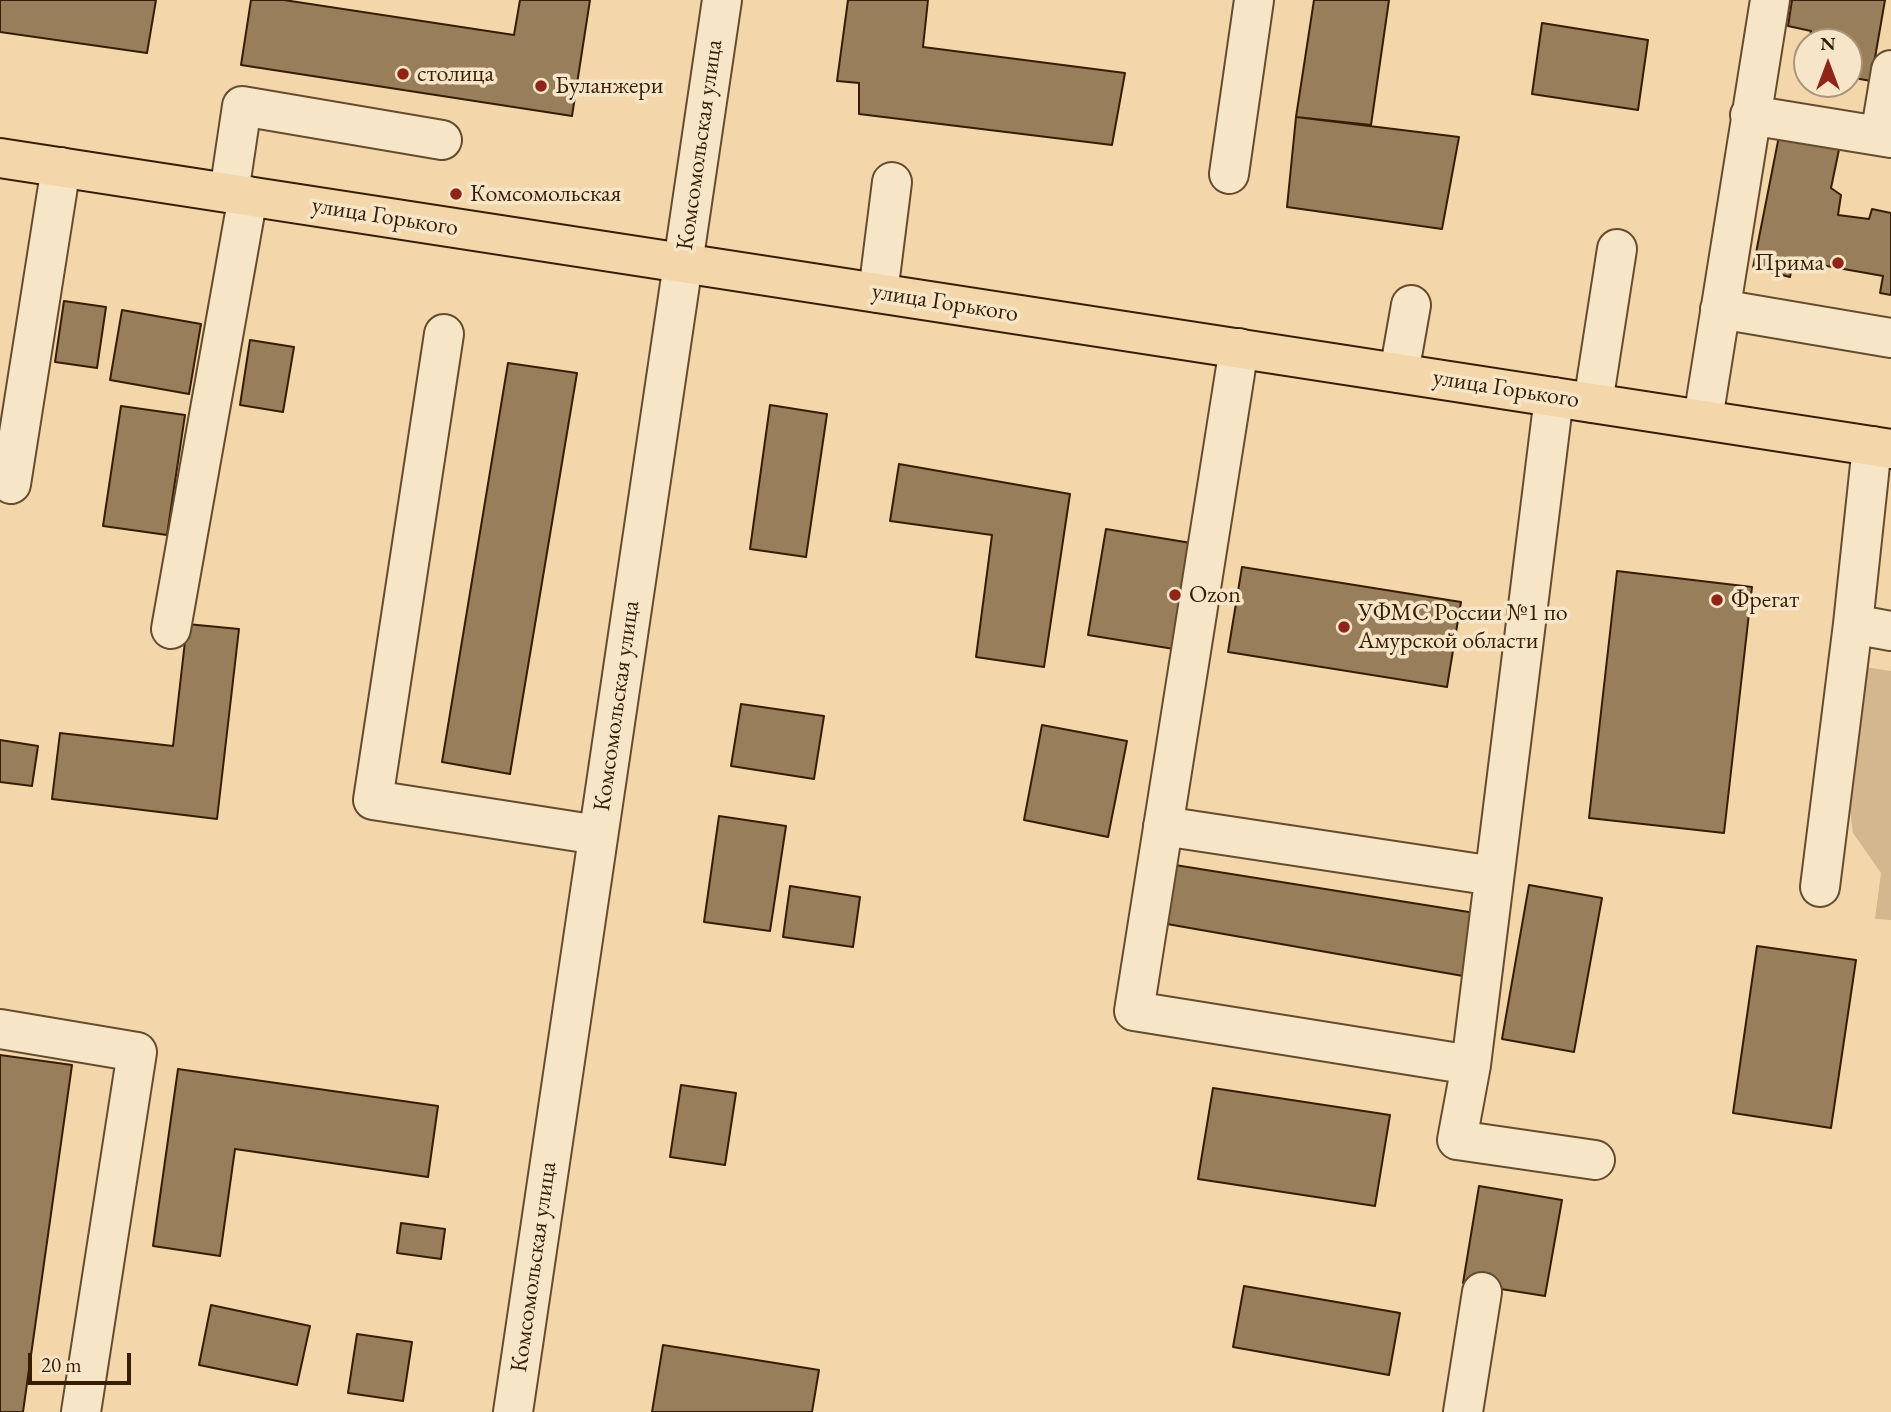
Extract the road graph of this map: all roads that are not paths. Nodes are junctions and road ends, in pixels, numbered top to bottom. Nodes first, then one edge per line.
1 (722, 0) edge
2 (1254, 0) edge
3 (1770, 0) edge
4 (1891, 70) edge
5 (1750, 115) junction
6 (1886, 137) edge
7 (442, 140) dead end
8 (0, 158) edge
9 (61, 167) junction
10 (1229, 174) dead end
11 (892, 181) dead end
12 (238, 194) junction
13 (1617, 249) dead end
14 (683, 262) junction
15 (878, 293) junction
16 (1410, 305) dead end
17 (1720, 309) junction
18 (444, 334) dead end
19 (1891, 338) edge
20 (1239, 348) junction
21 (1399, 373) junction
22 (1554, 397) junction
23 (1593, 403) junction
24 (1703, 419) junction
25 (1882, 447) edge
26 (11, 484) dead end
27 (1875, 557) edge
28 (1853, 624) junction
29 (171, 629) dead end
30 (1891, 631) edge
31 (1163, 826) junction
32 (598, 835) junction
33 (1494, 876) junction
34 (1820, 887) dead end
35 (0, 1029) edge
36 (1471, 1065) junction
37 (1595, 1160) dead end
38 (1482, 1292) dead end
39 (81, 1412) edge
40 (513, 1412) edge
41 (1463, 1412) edge

1 - 14 street, Комсомольская улица
2 - 10 street
3 - 5 street
4 - 6 street
5 - 6 street
5 - 17 street
7 - 12 street
8 - 9 main road, улица Горького
9 - 12 main road, улица Горького
9 - 26 street
11 - 15 street
12 - 14 main road, улица Горького
12 - 29 street
13 - 23 street
14 - 15 main road, улица Горького
14 - 32 street, Комсомольская улица
15 - 20 main road, улица Горького
16 - 21 street
17 - 19 street
17 - 24 street
18 - 32 street
20 - 21 main road, улица Горького
20 - 31 street
21 - 22 main road, улица Горького
22 - 23 main road, улица Горького
22 - 33 street
23 - 24 main road, улица Горького
24 - 25 main road, улица Горького
25 - 27 street
27 - 28 street
28 - 30 street
28 - 34 street
31 - 33 street
31 - 36 street
32 - 40 street, Комсомольская улица
33 - 36 street
35 - 39 street
36 - 37 street
38 - 41 street

